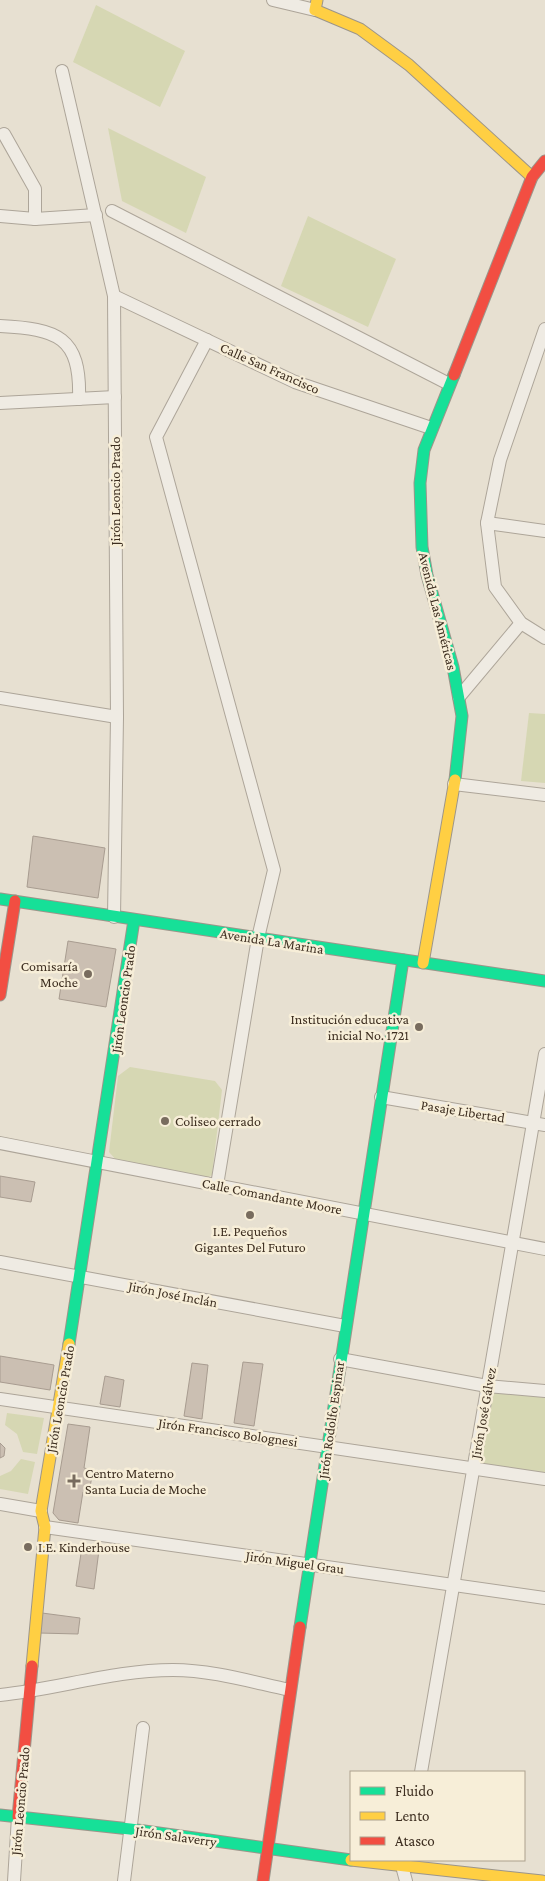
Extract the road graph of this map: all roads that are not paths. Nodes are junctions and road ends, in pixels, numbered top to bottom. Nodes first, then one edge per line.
1 (273, 0) edge
2 (316, 5) edge
3 (62, 71) dead end
4 (4, 134) dead end
5 (545, 161) edge
6 (532, 177) junction
7 (112, 211) dead end
8 (96, 215) junction
9 (0, 216) edge
10 (35, 219) junction
11 (114, 296) junction
12 (0, 326) edge
13 (545, 329) edge
14 (207, 340) junction
15 (449, 384) junction
16 (115, 397) junction
17 (79, 399) junction
18 (0, 403) edge
19 (431, 428) junction
20 (487, 522) junction
21 (545, 530) edge
22 (522, 624) junction
23 (545, 638) edge
24 (459, 697) junction
25 (0, 698) edge
26 (117, 717) junction
27 (454, 784) junction
28 (545, 795) edge
29 (0, 899) edge
30 (15, 901) junction
31 (114, 917) junction
32 (134, 920) junction
33 (258, 938) junction
34 (403, 960) junction
35 (423, 963) junction
36 (545, 981) edge
37 (0, 995) edge
38 (545, 1054) edge
39 (381, 1097) junction
40 (539, 1124) edge
41 (0, 1143) edge
42 (98, 1162) junction
43 (218, 1186) junction
44 (363, 1214) junction
45 (512, 1243) junction
46 (545, 1249) edge
47 (0, 1262) edge
48 (81, 1276) junction
49 (345, 1326) junction
50 (340, 1360) junction
51 (487, 1386) junction
52 (545, 1391) edge
53 (0, 1398) edge
54 (58, 1407) junction
55 (327, 1446) junction
56 (473, 1468) junction
57 (545, 1479) edge
58 (0, 1504) edge
59 (41, 1511) junction
60 (45, 1527) junction
61 (311, 1565) junction
62 (453, 1585) junction
63 (545, 1598) edge
64 (283, 1689) junction
65 (29, 1692) junction
66 (0, 1695) edge
67 (143, 1728) dead end
68 (420, 1771) edge
69 (0, 1815) edge
70 (18, 1817) junction
71 (130, 1829) junction
72 (268, 1850) junction
73 (350, 1860) edge
74 (368, 1861) edge
75 (403, 1863) edge
76 (14, 1881) edge
77 (124, 1881) edge
78 (263, 1881) edge
79 (406, 1881) edge
80 (542, 1881) edge

1 - 2 street
2 - 6 street
3 - 8 street, Jirón Leoncio Prado
4 - 10 street
5 - 6 street, Avenida Las Américas
6 - 15 street, Avenida Las Américas
7 - 15 street
8 - 10 street
8 - 11 street, Jirón Leoncio Prado
9 - 10 street
11 - 14 street, Calle San Francisco
11 - 16 street, Jirón Leoncio Prado
12 - 17 street
13 - 20 street
14 - 19 street, Calle San Francisco
14 - 33 street
15 - 19 street, Avenida Las Américas
16 - 17 street
16 - 26 street, Jirón Leoncio Prado
17 - 18 street
19 - 24 street, Avenida Las Américas
20 - 21 street
20 - 22 street
22 - 23 street
22 - 24 street
24 - 27 street, Avenida Las Américas
25 - 26 street
26 - 31 street, Jirón Leoncio Prado
27 - 28 street
27 - 35 street, Avenida Las Américas
29 - 30 street, Avenida La Marina
30 - 31 street, Avenida La Marina
30 - 37 street
31 - 32 street, Avenida La Marina
32 - 33 street, Avenida La Marina
32 - 42 street, Jirón Leoncio Prado
33 - 34 street, Avenida La Marina
33 - 43 street
34 - 35 street, Avenida La Marina
34 - 39 street, Jirón Rodolfo Espinar
35 - 36 street, Avenida La Marina
38 - 40 street, Jirón José Gálvez
39 - 40 street, Pasaje Libertad
39 - 44 street, Jirón Rodolfo Espinar
40 - 45 street, Jirón José Gálvez
41 - 42 street, Calle Comandante Moore
42 - 43 street, Calle Comandante Moore
42 - 48 street, Jirón Leoncio Prado
43 - 44 street, Calle Comandante Moore
44 - 45 street, Calle Comandante Moore
44 - 49 street, Jirón Rodolfo Espinar
45 - 46 street, Calle Comandante Moore
45 - 51 street, Jirón José Gálvez
47 - 48 street, Jirón José Inclán
48 - 49 street, Jirón José Inclán
48 - 54 street, Jirón Leoncio Prado
49 - 50 street, Jirón Rodolfo Espinar
50 - 51 street
50 - 55 street, Jirón Rodolfo Espinar
51 - 52 street
51 - 56 street, Jirón José Gálvez
53 - 54 street, Jirón Francisco Bolognesi
54 - 55 street, Jirón Francisco Bolognesi
54 - 59 street, Jirón Leoncio Prado
55 - 56 street, Jirón Francisco Bolognesi
55 - 61 street, Jirón Rodolfo Espinar
56 - 57 street, Jirón Francisco Bolognesi
56 - 62 street, Jirón José Gálvez
58 - 59 street
59 - 60 street, Jirón Leoncio Prado
60 - 61 street, Jirón Miguel Grau
60 - 65 street, Jirón Leoncio Prado
61 - 62 street, Jirón Miguel Grau
61 - 64 street, Jirón Rodolfo Espinar
62 - 63 street, Jirón Miguel Grau
62 - 68 street, Jirón José Gálvez
64 - 65 street
64 - 72 street, Jirón Rodolfo Espinar
65 - 66 street
65 - 70 street, Jirón Leoncio Prado
67 - 71 street
69 - 70 street, Jirón Salaverry
70 - 71 street, Jirón Salaverry
70 - 76 street, Jirón Leoncio Prado
71 - 72 street, Jirón Salaverry
71 - 77 street
72 - 73 street, Jirón Salaverry
72 - 78 street, Jirón Rodolfo Espinar
74 - 75 street, Jirón Salaverry
75 - 79 street
75 - 80 street, Jirón Salaverry

